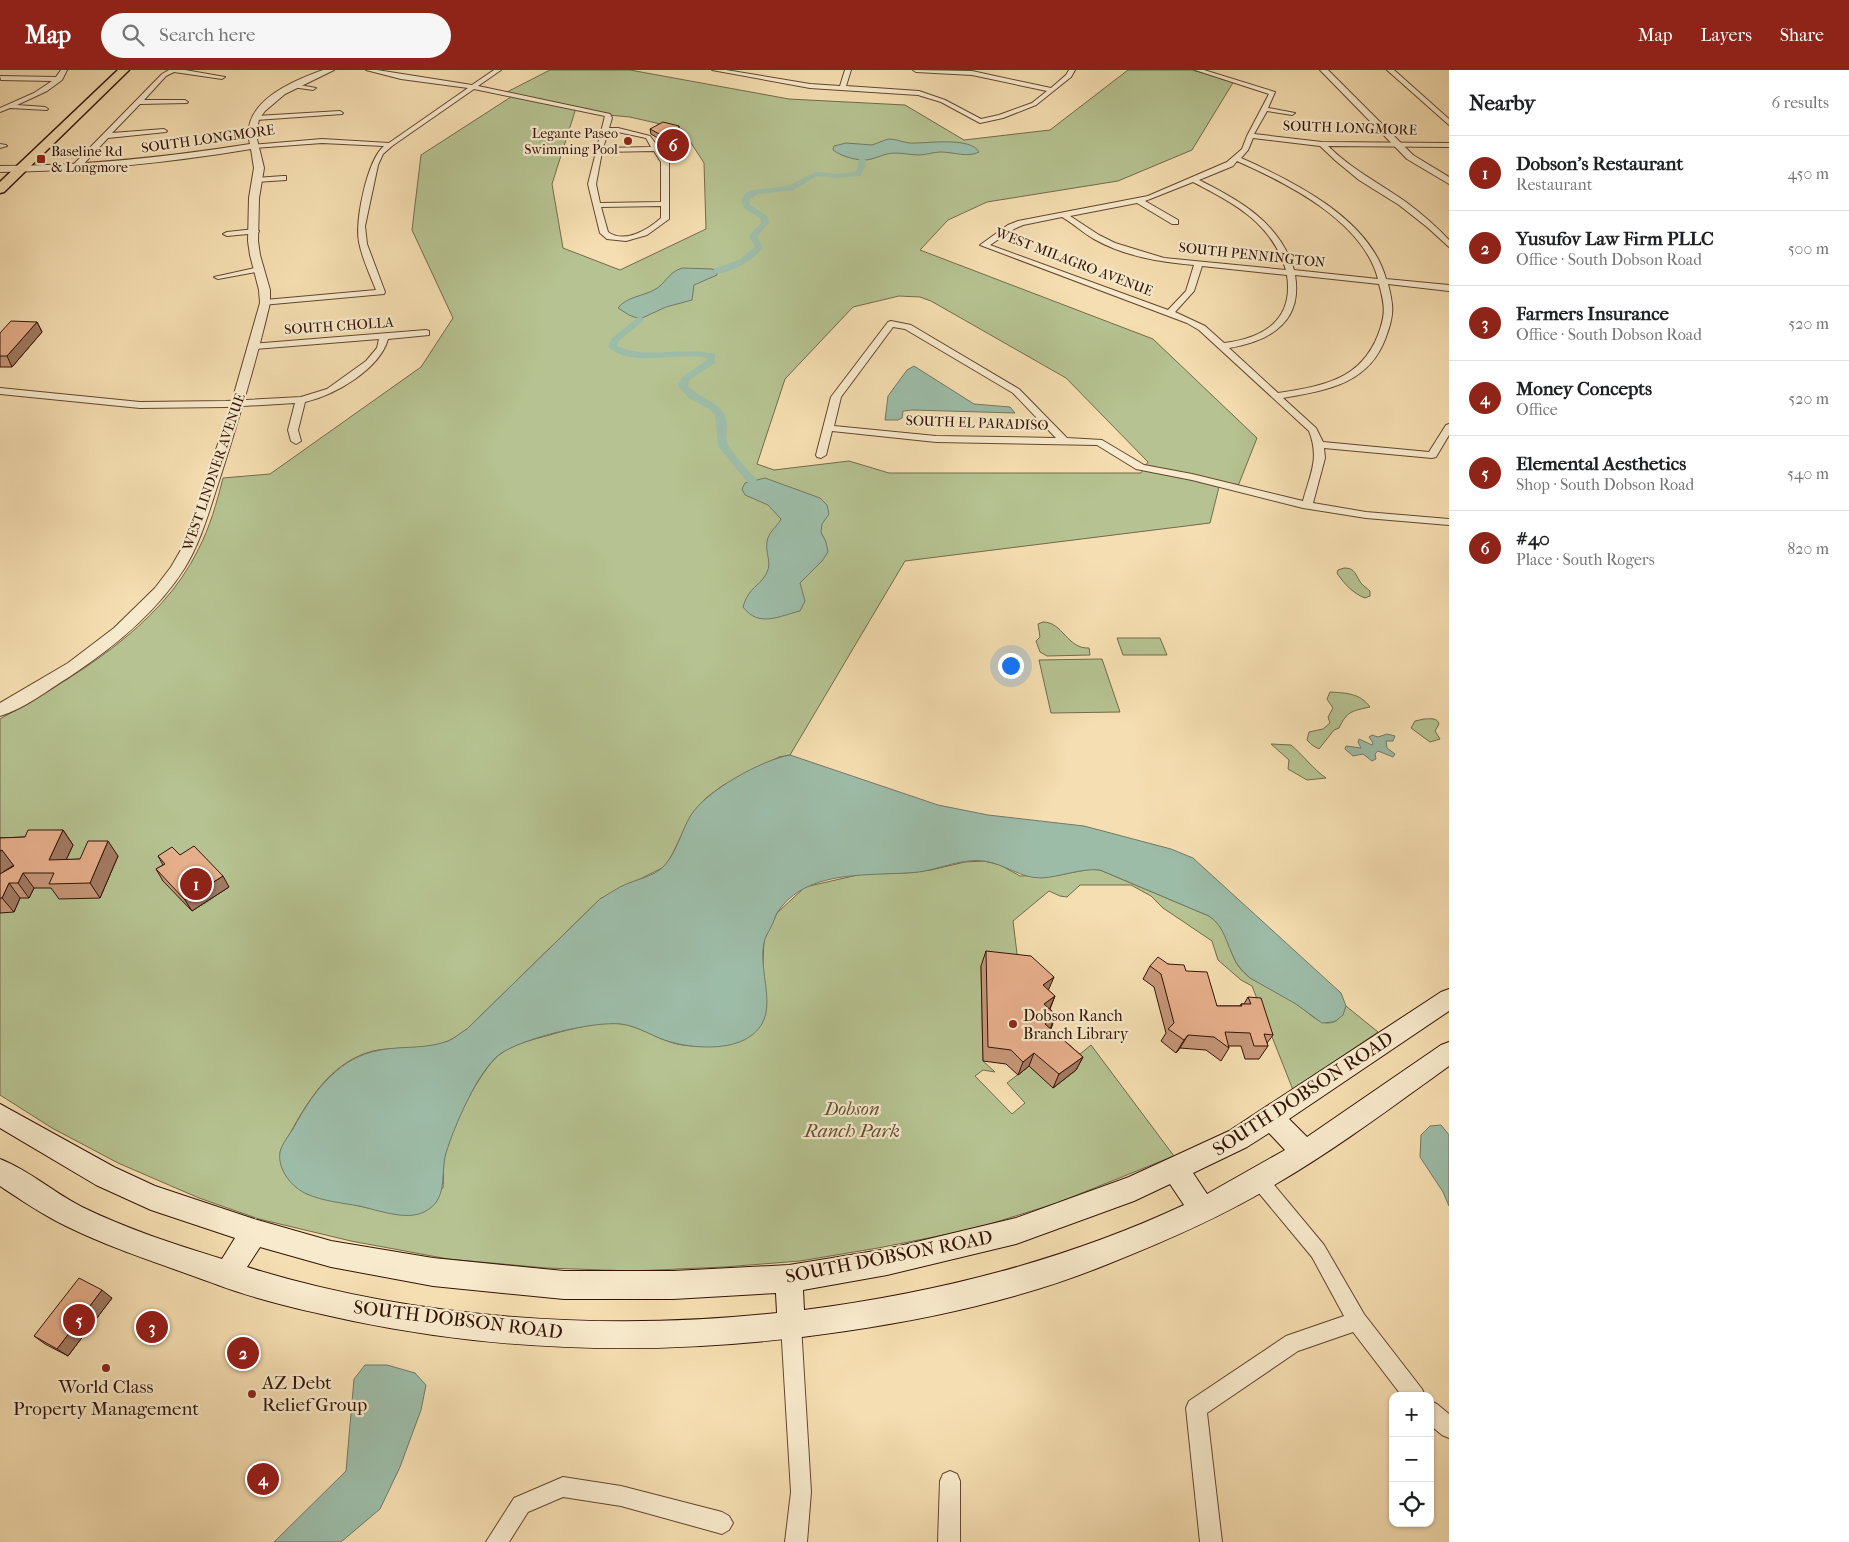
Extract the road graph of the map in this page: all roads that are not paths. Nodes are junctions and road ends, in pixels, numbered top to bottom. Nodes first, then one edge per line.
1 (18, 70) edge
2 (64, 70) edge
3 (112, 70) edge
4 (124, 70) edge
5 (173, 70) edge
6 (330, 70) edge
7 (369, 70) edge
8 (498, 70) edge
9 (716, 70) edge
10 (848, 70) edge
11 (916, 70) edge
12 (1072, 70) edge
13 (1198, 70) edge
14 (1324, 70) edge
15 (1390, 70) edge
16 (1000, 71) edge
17 (412, 74) dead end
18 (222, 77) dead end
19 (992, 77) junction
20 (0, 78) edge
21 (405, 78) junction
22 (60, 79) junction
23 (394, 84) dead end
24 (294, 86) junction
25 (472, 87) junction
26 (313, 88) dead end
27 (842, 88) junction
28 (1053, 90) junction
29 (949, 96) dead end
30 (938, 99) junction
31 (138, 102) junction
32 (185, 102) dead end
33 (8, 106) junction
34 (45, 109) dead end
35 (1265, 109) junction
36 (0, 110) edge
37 (340, 113) dead end
38 (1292, 113) dead end
39 (256, 118) junction
40 (1449, 123) edge
41 (606, 130) junction
42 (164, 131) dead end
43 (104, 136) junction
44 (1250, 136) junction
45 (1322, 144) junction
46 (390, 145) junction
47 (1397, 145) junction
48 (1449, 145) edge
49 (254, 146) junction
50 (600, 150) junction
51 (656, 150) junction
52 (1237, 159) junction
53 (75, 168) junction
54 (21, 169) junction
55 (2, 171) edge
56 (283, 178) dead end
57 (256, 180) junction
58 (1194, 180) junction
59 (1448, 180) edge
60 (0, 189) edge
61 (1139, 201) junction
62 (665, 204) junction
63 (597, 205) junction
64 (1063, 215) junction
65 (1175, 222) dead end
66 (254, 231) junction
67 (227, 234) dead end
68 (1449, 245) edge
69 (1198, 263) junction
70 (259, 269) junction
71 (1292, 272) junction
72 (218, 277) dead end
73 (1385, 282) junction
74 (1449, 288) edge
75 (265, 303) junction
76 (1169, 312) junction
77 (426, 333) dead end
78 (384, 337) junction
79 (255, 346) junction
80 (1222, 346) junction
81 (0, 391) edge
82 (1276, 396) junction
83 (301, 400) junction
84 (239, 403) junction
85 (1449, 427) edge
86 (828, 428) junction
87 (296, 441) dead end
88 (1064, 441) junction
89 (1319, 445) junction
90 (821, 455) dead end
91 (1307, 505) junction
92 (1449, 522) edge
93 (0, 710) edge
94 (1449, 999) edge
95 (1449, 1053) edge
96 (0, 1115) edge
97 (1271, 1118) junction
98 (1305, 1153) junction
99 (1176, 1170) junction
100 (0, 1171) edge
101 (1259, 1180) junction
102 (1203, 1210) junction
103 (254, 1232) junction
104 (227, 1275) junction
105 (789, 1279) junction
106 (1357, 1321) junction
107 (791, 1325) junction
108 (1412, 1392) edge
109 (1434, 1415) edge
110 (1449, 1428) edge
111 (950, 1481) dead end
112 (722, 1523) dead end
113 (497, 1542) edge
114 (796, 1542) edge
115 (949, 1542) edge
116 (1210, 1542) edge

1 - 20 street
2 - 22 street
3 - 55 main road
4 - 54 main road
5 - 18 street
5 - 31 street
6 - 24 street
7 - 21 street
8 - 25 street
9 - 27 street
10 - 27 street
11 - 19 street
12 - 28 street
13 - 35 street
14 - 47 street
15 - 40 street
16 - 19 street
17 - 21 street
19 - 28 street
20 - 22 street
21 - 23 street
21 - 25 street
22 - 33 street
24 - 26 street
24 - 39 street
25 - 41 street
25 - 46 street
27 - 30 street
28 - 30 street
29 - 30 street
31 - 32 street
31 - 43 street
33 - 34 street
33 - 36 street
35 - 38 street
35 - 44 street
37 - 39 street
39 - 49 street, WEST LINDNER AVENUE
41 - 50 street
41 - 51 street
42 - 43 street
43 - 53 street
44 - 45 street, SOUTH LONGMORE
44 - 52 street
45 - 47 street, SOUTH LONGMORE
45 - 68 street
46 - 49 street, SOUTH LONGMORE
46 - 75 street
47 - 48 street, SOUTH LONGMORE
47 - 59 street
49 - 53 street, SOUTH LONGMORE
49 - 57 street, WEST LINDNER AVENUE
50 - 51 street
50 - 63 street
51 - 62 street
52 - 58 street, WEST MILAGRO AVENUE
52 - 73 street
53 - 54 street, SOUTH LONGMORE
54 - 55 street, SOUTH LONGMORE
54 - 60 main road
56 - 57 street
57 - 66 street, WEST LINDNER AVENUE
58 - 61 street, WEST MILAGRO AVENUE
58 - 71 street
61 - 64 street, WEST MILAGRO AVENUE
61 - 65 street
62 - 63 street
62 - 63 street
64 - 69 street, SOUTH PENNINGTON
64 - 76 street, WEST MILAGRO AVENUE
66 - 67 street
66 - 70 street, WEST LINDNER AVENUE
69 - 71 street, SOUTH PENNINGTON
69 - 76 street
70 - 72 street
70 - 75 street, WEST LINDNER AVENUE
71 - 73 street, SOUTH PENNINGTON
71 - 80 street
73 - 74 street, SOUTH PENNINGTON
73 - 82 street
75 - 79 street, WEST LINDNER AVENUE
76 - 80 street, WEST MILAGRO AVENUE
77 - 78 street, SOUTH CHOLLA
78 - 79 street, SOUTH CHOLLA
78 - 83 street
79 - 84 street, WEST LINDNER AVENUE
80 - 82 street, WEST MILAGRO AVENUE
81 - 84 street
82 - 89 street, WEST MILAGRO AVENUE
83 - 84 street
83 - 87 street
84 - 93 street, WEST LINDNER AVENUE
85 - 89 street
86 - 88 street, SOUTH EL PARADISO
86 - 88 street, SOUTH EL PARADISO
86 - 90 street, SOUTH EL PARADISO
88 - 91 street, SOUTH EL PARADISO
89 - 91 street
91 - 92 street, SOUTH EL PARADISO
94 - 97 main road, SOUTH DOBSON ROAD
95 - 98 main road, SOUTH DOBSON ROAD
96 - 103 main road, SOUTH DOBSON ROAD
97 - 98 main road
97 - 99 main road, SOUTH DOBSON ROAD
98 - 101 main road, SOUTH DOBSON ROAD
99 - 102 main road
99 - 105 main road, SOUTH DOBSON ROAD
100 - 104 main road, SOUTH DOBSON ROAD
101 - 102 main road, SOUTH DOBSON ROAD
101 - 106 street
102 - 107 main road, SOUTH DOBSON ROAD
103 - 104 main road
103 - 105 main road, SOUTH DOBSON ROAD
104 - 107 main road, SOUTH DOBSON ROAD
105 - 107 main road
106 - 108 street
106 - 116 street
107 - 114 street
109 - 110 street
111 - 115 street
112 - 113 street

